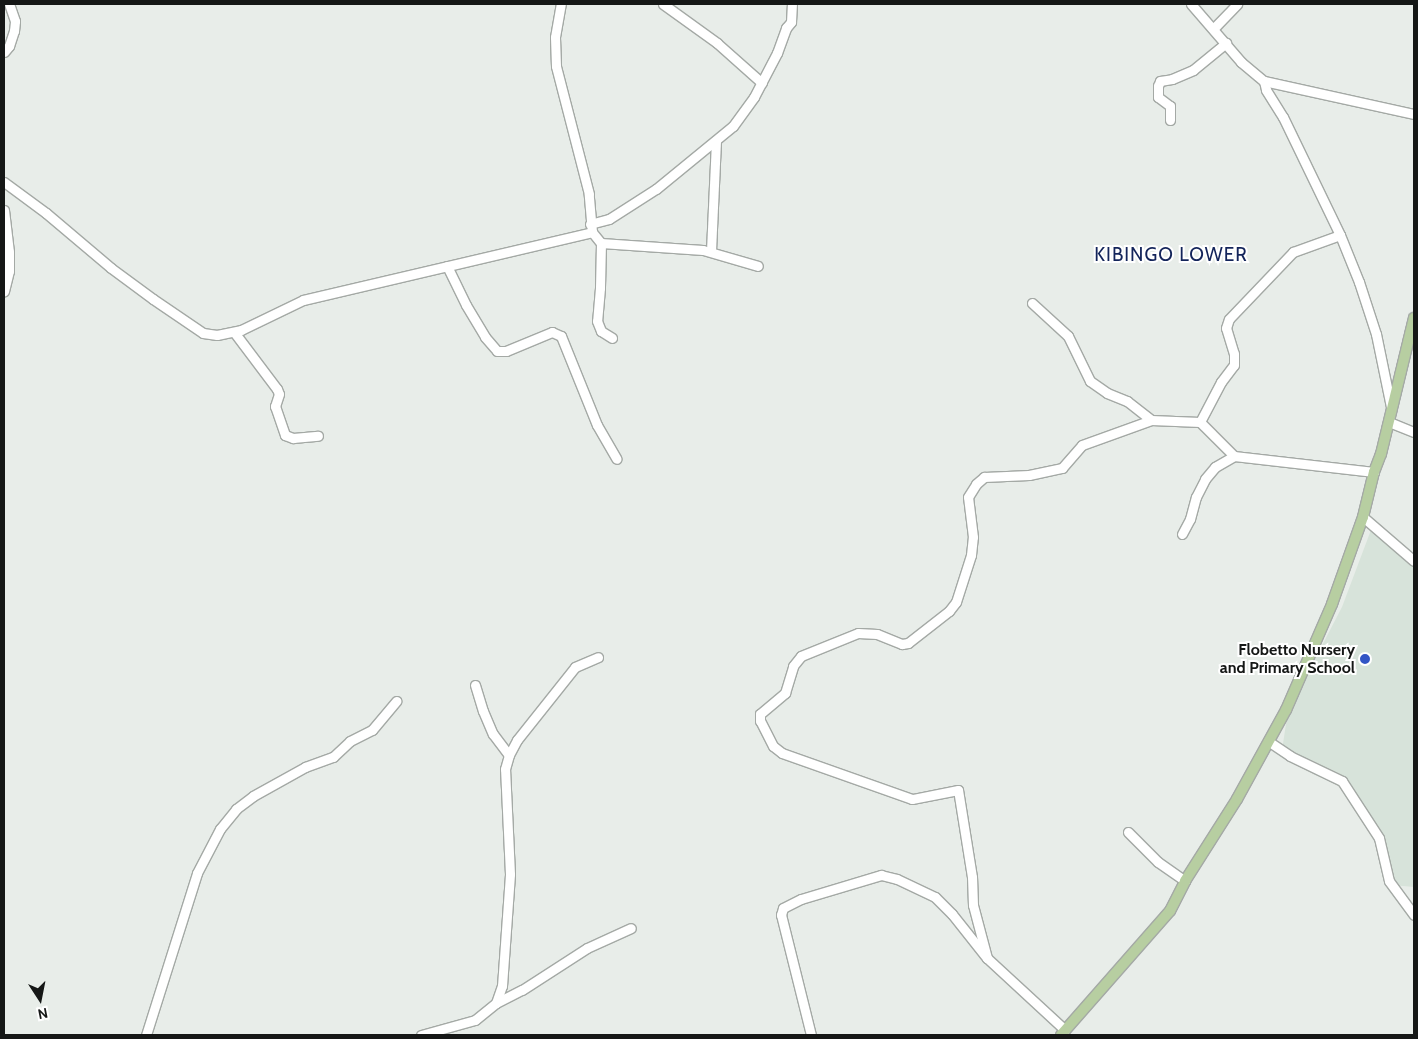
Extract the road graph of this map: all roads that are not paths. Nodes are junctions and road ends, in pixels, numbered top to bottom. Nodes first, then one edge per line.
1 (9, 4) edge
2 (561, 4) edge
3 (663, 4) edge
4 (792, 4) edge
5 (1191, 4) edge
6 (1237, 4) edge
7 (1213, 29) junction
8 (1226, 43) junction
9 (4, 52) edge
10 (1264, 81) junction
11 (762, 83) junction
12 (1414, 114) edge
13 (1170, 120) dead end
14 (716, 141) junction
15 (4, 182) edge
16 (4, 210) edge
17 (591, 228) junction
18 (1340, 235) junction
19 (601, 243) junction
20 (712, 251) junction
21 (448, 266) junction
22 (758, 266) dead end
23 (4, 291) edge
24 (1032, 303) dead end
25 (1414, 318) edge
26 (234, 332) junction
27 (612, 338) dead end
28 (1392, 409) junction
29 (1151, 420) junction
30 (1200, 422) junction
31 (1389, 422) junction
32 (1414, 432) edge
33 (318, 436) dead end
34 (1234, 456) junction
35 (616, 460) dead end
36 (1374, 472) junction
37 (1363, 518) junction
38 (1182, 534) dead end
39 (1414, 560) edge
40 (598, 657) dead end
41 (475, 684) dead end
42 (396, 701) dead end
43 (1268, 741) junction
44 (509, 755) junction
45 (1128, 832) dead end
46 (1185, 881) junction
47 (1414, 915) edge
48 (631, 928) dead end
49 (987, 958) junction
50 (496, 1003) junction
51 (1063, 1032) edge
52 (146, 1035) edge
53 (421, 1035) edge
54 (811, 1035) edge

1 - 9 street
2 - 17 street
3 - 11 street
4 - 11 street
5 - 7 street
6 - 7 street
7 - 8 street
8 - 10 street
8 - 13 street
10 - 12 street
10 - 18 street
11 - 14 street
14 - 17 street
14 - 20 street
15 - 26 street
16 - 23 street
17 - 19 street
17 - 21 street
18 - 28 street
18 - 30 street
19 - 20 street
19 - 27 street
20 - 22 street
21 - 26 street
21 - 35 street
24 - 29 street
25 - 28 main road
26 - 33 street
28 - 31 main road
29 - 30 street
29 - 49 street
30 - 34 street
31 - 32 street
31 - 36 main road
34 - 36 street
34 - 38 street
36 - 37 main road
37 - 39 street
37 - 43 main road
40 - 44 street
41 - 44 street
42 - 52 street
43 - 46 main road
43 - 47 street
44 - 50 street
45 - 46 street
46 - 51 main road
48 - 50 street
49 - 51 street
49 - 54 street
50 - 53 street

